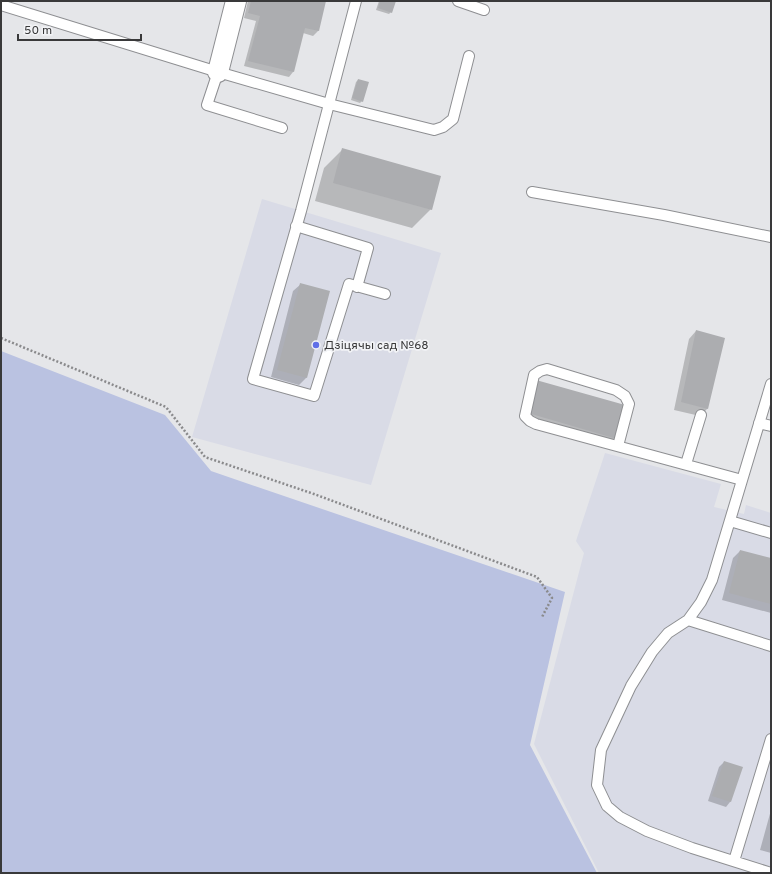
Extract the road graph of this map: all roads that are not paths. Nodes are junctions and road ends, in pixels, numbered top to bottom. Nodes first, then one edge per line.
1 (236, 1) edge
2 (356, 1) edge
3 (458, 1) edge
4 (1, 5) edge
5 (484, 10) dead end
6 (469, 56) dead end
7 (218, 72) junction
8 (329, 104) junction
9 (282, 128) dead end
10 (532, 192) dead end
11 (296, 226) junction
12 (771, 237) edge
13 (357, 286) junction
14 (385, 294) dead end
15 (771, 384) edge
16 (701, 415) dead end
17 (759, 423) junction
18 (771, 426) edge
19 (618, 446) junction
20 (686, 464) junction
21 (742, 480) junction
22 (730, 521) junction
23 (771, 533) edge
24 (688, 620) junction
25 (771, 646) edge
26 (771, 739) edge
27 (734, 861) junction
28 (771, 873) edge

1 - 7 street
2 - 8 lane
3 - 5 lane
4 - 7 lane
6 - 8 lane
7 - 8 lane
7 - 9 lane
8 - 11 lane
10 - 12 lane
11 - 13 lane
11 - 13 lane
13 - 14 lane
15 - 17 lane
16 - 20 lane
17 - 18 lane
17 - 21 lane
19 - 19 lane
19 - 20 lane
20 - 21 lane
21 - 22 lane
22 - 23 lane
22 - 24 lane
24 - 25 lane
24 - 27 lane
26 - 27 lane
27 - 28 lane

